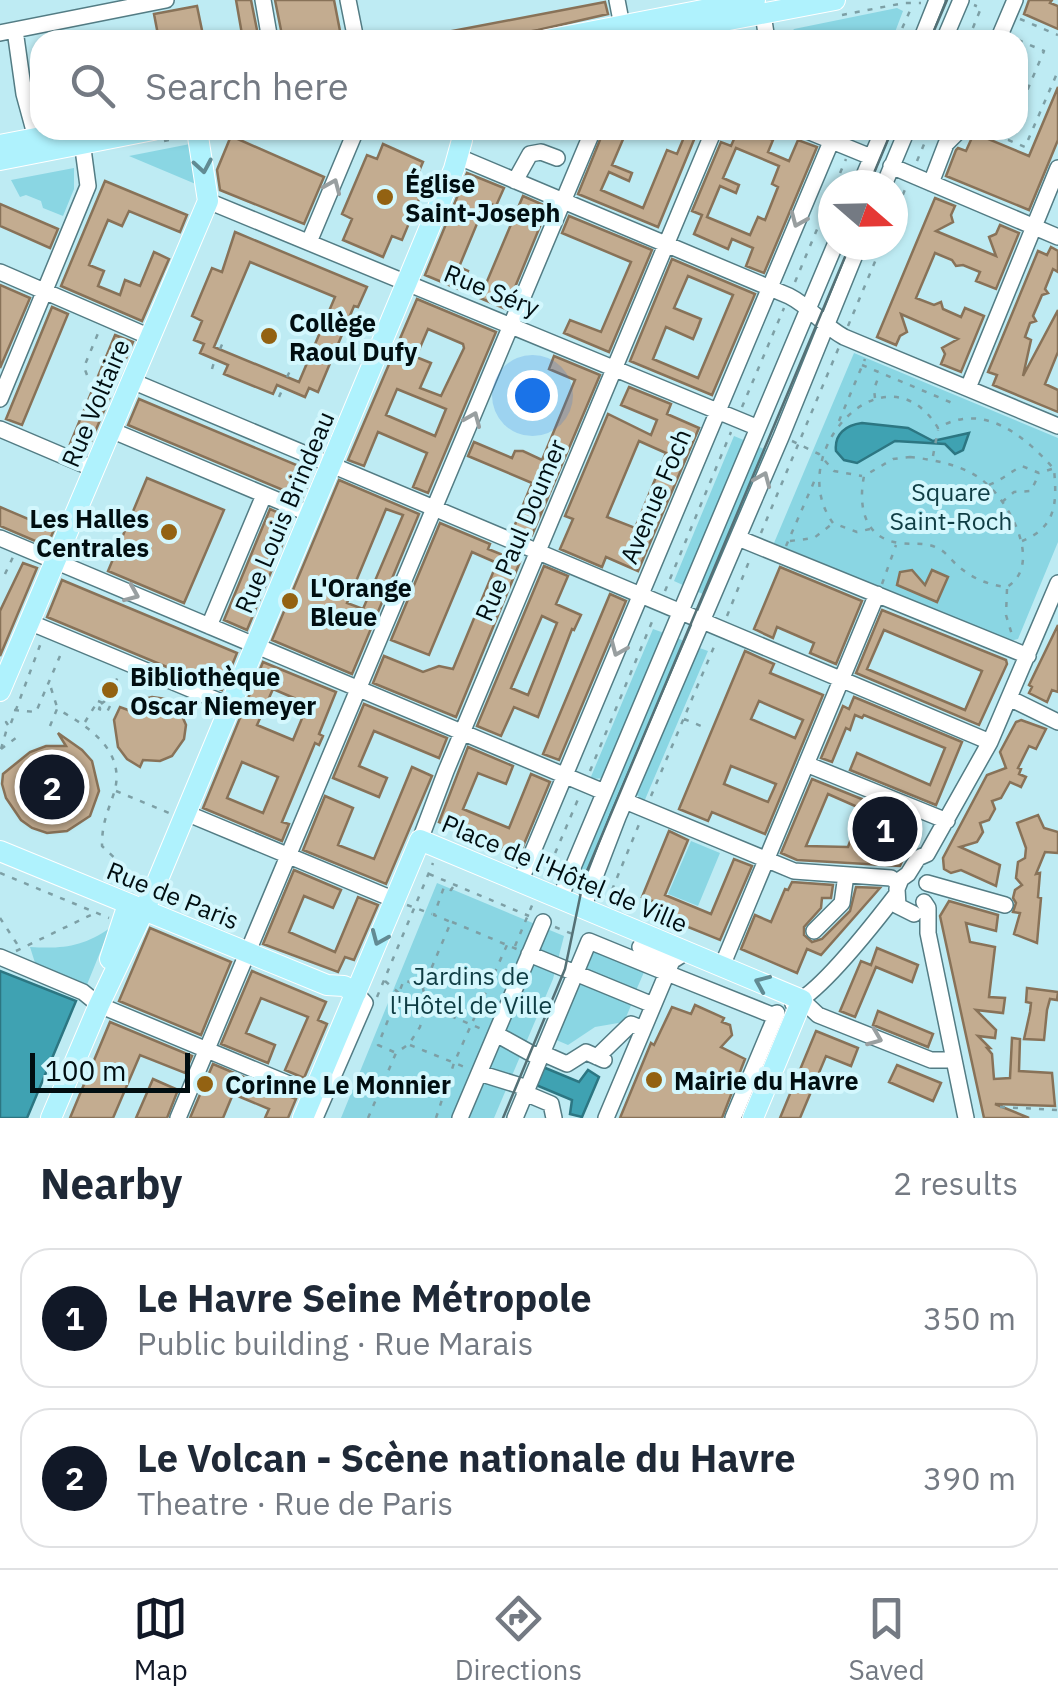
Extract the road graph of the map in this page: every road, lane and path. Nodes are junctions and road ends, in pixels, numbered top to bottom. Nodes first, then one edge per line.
1 (166, 0) edge
2 (263, 0) edge
3 (348, 0) edge
4 (617, 0) edge
5 (835, 0) edge
6 (961, 0) edge
7 (974, 0) edge
8 (1015, 0) edge
9 (929, 2) edge
10 (756, 4) edge
11 (1019, 18) dead end
12 (268, 30) edge
13 (354, 30) edge
14 (615, 30) edge
15 (638, 30) edge
16 (718, 30) edge
17 (766, 30) edge
18 (901, 30) edge
19 (922, 30) edge
20 (948, 30) edge
21 (972, 30) edge
22 (1002, 30) edge
23 (7, 32) edge
24 (1058, 35) edge
25 (1028, 44) edge
26 (1058, 70) edge
27 (1028, 89) edge
28 (30, 116) edge
29 (30, 139) edge
30 (64, 140) edge
31 (81, 140) edge
32 (198, 140) edge
33 (352, 140) edge
34 (460, 140) edge
35 (590, 140) edge
36 (710, 140) edge
37 (832, 140) edge
38 (841, 140) edge
39 (878, 140) edge
40 (903, 140) edge
41 (950, 140) edge
42 (1008, 140) edge
43 (1028, 140) edge
44 (1028, 140) edge
45 (0, 145) edge
46 (848, 155) dead end
47 (459, 157) junction
48 (557, 158) dead end
49 (871, 158) junction
50 (0, 160) edge
51 (891, 166) junction
52 (1058, 168) edge
53 (842, 170) edge
54 (866, 170) edge
55 (890, 170) edge
56 (515, 181) junction
57 (931, 183) junction
58 (208, 201) junction
59 (564, 202) junction
60 (818, 226) edge
61 (1034, 226) junction
62 (1058, 237) edge
63 (309, 242) junction
64 (667, 245) junction
65 (828, 260) edge
66 (852, 260) edge
67 (876, 260) edge
68 (0, 272) edge
69 (407, 282) junction
70 (770, 288) junction
71 (791, 290) dead end
72 (45, 292) junction
73 (786, 302) dead end
74 (808, 306) junction
75 (105, 317) junction
76 (512, 325) junction
77 (826, 327) junction
78 (150, 337) junction
79 (844, 337) junction
80 (224, 340) dead end
81 (870, 348) junction
82 (220, 349) dead end
83 (216, 360) dead end
84 (862, 365) junction
85 (616, 367) junction
86 (212, 368) dead end
87 (290, 369) dead end
88 (880, 373) junction
89 (88, 375) dead end
90 (287, 377) dead end
91 (132, 381) junction
92 (283, 388) dead end
93 (966, 388) junction
94 (279, 397) dead end
95 (0, 399) edge
96 (875, 400) junction
97 (957, 404) junction
98 (718, 410) junction
99 (740, 412) dead end
100 (958, 418) junction
101 (838, 422) junction
102 (735, 424) dead end
103 (756, 426) junction
104 (1058, 426) edge
105 (0, 428) edge
106 (938, 428) junction
107 (111, 430) junction
108 (781, 437) junction
109 (798, 444) junction
110 (824, 458) junction
111 (932, 459) junction
112 (331, 465) junction
113 (1056, 468) edge
114 (94, 469) junction
115 (819, 469) junction
116 (1039, 473) junction
117 (864, 476) junction
118 (1008, 478) junction
119 (989, 485) junction
120 (1014, 492) junction
121 (264, 495) junction
122 (1001, 503) junction
123 (435, 508) junction
124 (310, 514) junction
125 (833, 523) junction
126 (870, 529) junction
127 (0, 538) edge
128 (738, 538) junction
129 (1022, 540) junction
130 (897, 543) junction
131 (756, 545) junction
132 (785, 549) junction
133 (538, 553) junction
134 (55, 561) junction
135 (9, 565) dead end
136 (5, 574) dead end
137 (1058, 583) edge
138 (1008, 587) junction
139 (877, 594) junction
140 (641, 595) junction
141 (663, 596) dead end
142 (658, 609) dead end
143 (680, 612) junction
144 (1052, 616) edge
145 (702, 621) junction
146 (38, 625) junction
147 (209, 626) junction
148 (721, 630) junction
149 (67, 638) junction
150 (256, 646) junction
151 (1022, 653) junction
152 (125, 662) junction
153 (842, 679) junction
154 (51, 688) dead end
155 (358, 690) junction
156 (0, 691) edge
157 (1010, 698) junction
158 (230, 706) junction
159 (57, 709) junction
160 (14, 710) junction
161 (683, 719) junction
162 (1058, 722) edge
163 (84, 724) junction
164 (50, 726) dead end
165 (701, 726) dead end
166 (462, 733) junction
167 (16, 738) dead end
168 (990, 742) junction
169 (1, 750) edge
170 (806, 764) junction
171 (565, 776) junction
172 (588, 776) dead end
173 (115, 790) junction
174 (582, 790) dead end
175 (604, 792) junction
176 (625, 801) junction
177 (646, 810) junction
178 (177, 813) junction
179 (947, 821) junction
180 (420, 840) junction
181 (0, 851) edge
182 (288, 856) junction
183 (766, 859) junction
184 (0, 873) edge
185 (846, 875) junction
186 (454, 884) junction
187 (534, 884) junction
188 (148, 887) dead end
189 (912, 893) junction
190 (560, 898) junction
191 (404, 904) junction
192 (1005, 905) dead end
193 (131, 912) junction
194 (96, 913) junction
195 (434, 915) junction
196 (599, 915) junction
197 (0, 918) edge
198 (535, 918) junction
199 (451, 922) junction
200 (814, 930) dead end
201 (589, 941) junction
202 (507, 945) junction
203 (640, 947) dead end
204 (20, 949) junction
205 (522, 951) junction
206 (248, 952) junction
207 (0, 957) edge
208 (672, 962) junction
209 (722, 966) junction
210 (41, 974) junction
211 (575, 974) junction
212 (384, 980) junction
213 (423, 988) junction
214 (398, 993) junction
215 (361, 998) junction
216 (802, 1000) junction
217 (98, 1004) junction
218 (426, 1005) junction
219 (654, 1005) junction
220 (470, 1024) junction
221 (644, 1029) junction
222 (494, 1040) junction
223 (409, 1044) junction
224 (207, 1050) junction
225 (396, 1052) junction
226 (542, 1053) junction
227 (602, 1060) junction
228 (954, 1060) junction
229 (454, 1063) junction
230 (482, 1068) junction
231 (623, 1077) junction
232 (525, 1093) junction
233 (314, 1094) junction
234 (1000, 1106) dead end
235 (1058, 1110) edge
236 (51, 1118) edge
237 (178, 1118) edge
238 (303, 1118) edge
239 (315, 1118) edge
240 (368, 1118) edge
241 (436, 1118) edge
242 (460, 1118) edge
243 (515, 1118) edge
244 (554, 1118) edge
245 (606, 1118) edge
246 (733, 1118) edge
247 (742, 1118) edge
248 (753, 1118) edge
249 (966, 1118) edge

1 - 23 street
2 - 12 street
3 - 13 street
4 - 14 street
5 - 10 main road
6 - 20 street
7 - 21 path
8 - 22 street
9 - 18 path
9 - 19 street
10 - 15 main road
10 - 16 main road
10 - 17 street
11 - 24 path
23 - 28 street
25 - 27 path
26 - 43 path
29 - 45 main road
30 - 50 main road
31 - 72 street
32 -> 58 main road
63 -> 33 street
34 - 47 main road, Rue Louis Brindeau
35 - 59 street
36 - 64 street, Rue Paul Doumer
37 -> 70 street, Avenue Foch
38 - 49 street
39 - 49 street
40 - 51 street
41 - 57 street
42 - 44 path
46 - 53 path
47 - 56 street
47 - 69 main road, Rue Louis Brindeau
48 - 56 street
49 - 54 street
51 - 55 street
51 - 57 street
52 - 61 street
56 - 59 street
57 - 61 street
58 - 63 street, Rue Séry
58 - 78 main road, Rue Voltaire
59 - 64 street
59 - 76 street
60 - 71 path
61 - 62 street
61 - 93 street
63 - 69 street, Rue Séry
64 - 70 street
64 - 85 street, Rue Paul Doumer
65 - 74 street
66 - 77 street
67 - 79 path
68 - 72 street
69 - 76 street, Rue Séry
69 - 112 main road, Rue Louis Brindeau
70 - 74 street
70 - 98 street, Avenue Foch
72 - 75 street
72 - 95 street
73 - 99 path
74 - 77 street
74 - 103 street
75 - 78 street
75 - 89 path
76 - 85 street, Rue Séry
123 -> 76 street
77 - 79 street
77 - 108 street
78 - 91 main road, Rue Voltaire
79 - 81 street
79 - 109 path
80 - 82 path
81 - 84 path
81 - 93 street
83 - 86 path
84 - 88 path
84 - 101 path
85 - 98 street, Rue Séry
85 - 133 street, Rue Paul Doumer
87 - 90 path
88 - 96 path
88 - 97 path
91 - 107 main road, Rue Voltaire
91 - 112 street
92 - 94 path
93 - 97 path
93 - 104 street
96 - 101 path
96 - 106 path
97 - 100 path
98 - 103 street, Rue Séry
98 - 140 street, Avenue Foch
100 - 106 path
100 - 113 path
101 - 110 path
102 - 141 path
103 - 143 street
105 - 114 street
106 - 111 path
107 - 114 main road, Rue Voltaire
107 - 121 street
108 - 109 path
128 -> 108 street
109 - 110 path
109 - 131 path
110 - 115 path
110 - 117 path
111 - 117 path
111 - 119 path
112 - 123 street
112 - 124 main road, Rue Louis Brindeau
113 - 116 path
113 - 129 path
114 - 134 main road, Rue Voltaire
115 - 125 path
115 - 132 path
116 - 118 path
116 - 120 path
117 - 126 path
118 - 119 path
118 - 120 path
119 - 122 path
120 - 122 path
121 - 124 street
121 - 147 street
122 - 129 path
123 - 133 street
123 - 155 street
124 - 150 main road, Rue Louis Brindeau
125 - 126 path
125 - 132 path
126 - 130 path
127 - 134 street
128 - 131 street
128 - 145 street
129 - 138 path
130 - 138 path
130 - 139 path
131 - 132 street
131 - 148 path
132 - 139 street
133 - 140 street
133 - 166 street, Rue Paul Doumer
134 - 146 main road, Rue Voltaire
134 -> 147 street
135 - 136 path
137 - 144 street
138 - 151 path
139 - 151 street
139 - 153 street
140 - 143 street
140 -> 171 street, Avenue Foch
142 - 172 path
143 - 145 street
143 - 175 street
144 - 151 street
145 - 148 street
145 - 176 street
146 - 149 street
146 - 156 main road, Rue Voltaire
146 - 160 path
147 - 150 street
148 - 153 street
148 - 161 path
149 - 152 street
149 - 160 path
150 - 155 street
150 - 158 main road, Rue Louis Brindeau
151 - 157 street
152 - 158 street
152 - 163 path, bridge
153 - 168 street
153 - 170 street
154 - 159 path
155 - 166 street
155 - 182 street
157 - 162 street
157 - 168 street
158 - 178 main road, Rue Louis Brindeau
159 - 163 path
159 - 164 path
160 - 169 path, bridge
161 - 165 path
161 - 177 path
163 - 173 path
166 - 171 street
166 - 180 street, Rue Paul Doumer
167 - 169 path
168 - 179 street
170 - 179 street
170 - 183 street
171 - 175 street
171 - 187 street, Avenue Foch
173 - 178 path
173 - 188 path
174 - 187 path
175 - 190 street
176 - 177 street
176 - 196 street
177 - 183 street
177 - 196 path
178 - 182 street
178 - 193 main road, Rue Louis Brindeau
179 - 189 street
180 - 187 main road, Place de l'Hôtel de Ville
180 - 191 main road, Place de l'Hôtel de Ville
181 - 193 main road, Rue de Paris
182 - 191 street
182 - 206 street
183 - 185 street
183 - 209 street
184 - 194 path
185 - 189 street
185 - 200 street
186 - 191 path
186 - 195 path
186 - 198 path
187 - 190 main road, Place de l'Hôtel de Ville
187 - 198 path
189 - 192 street
189 - 216 street
189 - 228 street
190 - 196 main road, Place de l'Hôtel de Ville
191 - 195 path
191 - 212 path
191 -> 215 main road, Place de l'Hôtel de Ville
193 - 194 path
193 - 206 main road, Rue de Paris
193 - 217 main road, Rue Louis Brindeau
194 - 204 path
195 - 199 path
196 - 208 main road, Place de l'Hôtel de Ville
197 - 204 path
198 - 201 path
198 - 205 street
198 - 205 path
199 - 202 path
199 - 213 path
201 - 208 street
201 - 211 street
202 - 205 path
202 - 220 path
203 - 208 street
204 - 207 path
204 - 210 path
205 - 211 street
205 - 222 street
206 - 215 main road, Rue de Paris
206 - 224 street
207 - 210 street
208 - 209 main road, Place de l'Hôtel de Ville
208 - 219 street
208 - 246 street
216 -> 209 main road, Place de l'Hôtel de Ville
210 - 217 street
211 - 219 street
211 - 226 street
212 - 214 path
212 - 215 path
213 - 214 path
213 - 218 path
214 - 225 path
215 - 233 main road, Place de l'Hôtel de Ville
215 - 239 street
216 -> 228 street
216 - 247 street
216 - 248 main road
217 - 224 street
217 - 236 main road, Rue Louis Brindeau
218 - 220 path
218 - 223 path
219 - 221 street
220 - 229 path
221 - 227 street
221 - 231 street
222 - 226 street
222 - 230 street
223 - 225 path
223 - 229 path
224 - 233 street
224 - 237 street
225 - 240 path
226 - 227 street
226 - 232 street
227 - 231 street
228 - 249 street
229 - 230 path
229 - 241 path
230 - 232 street
230 - 242 street
231 - 245 street
232 - 243 street
232 - 244 street
233 - 238 main road, Place de l'Hôtel de Ville
234 - 235 path

